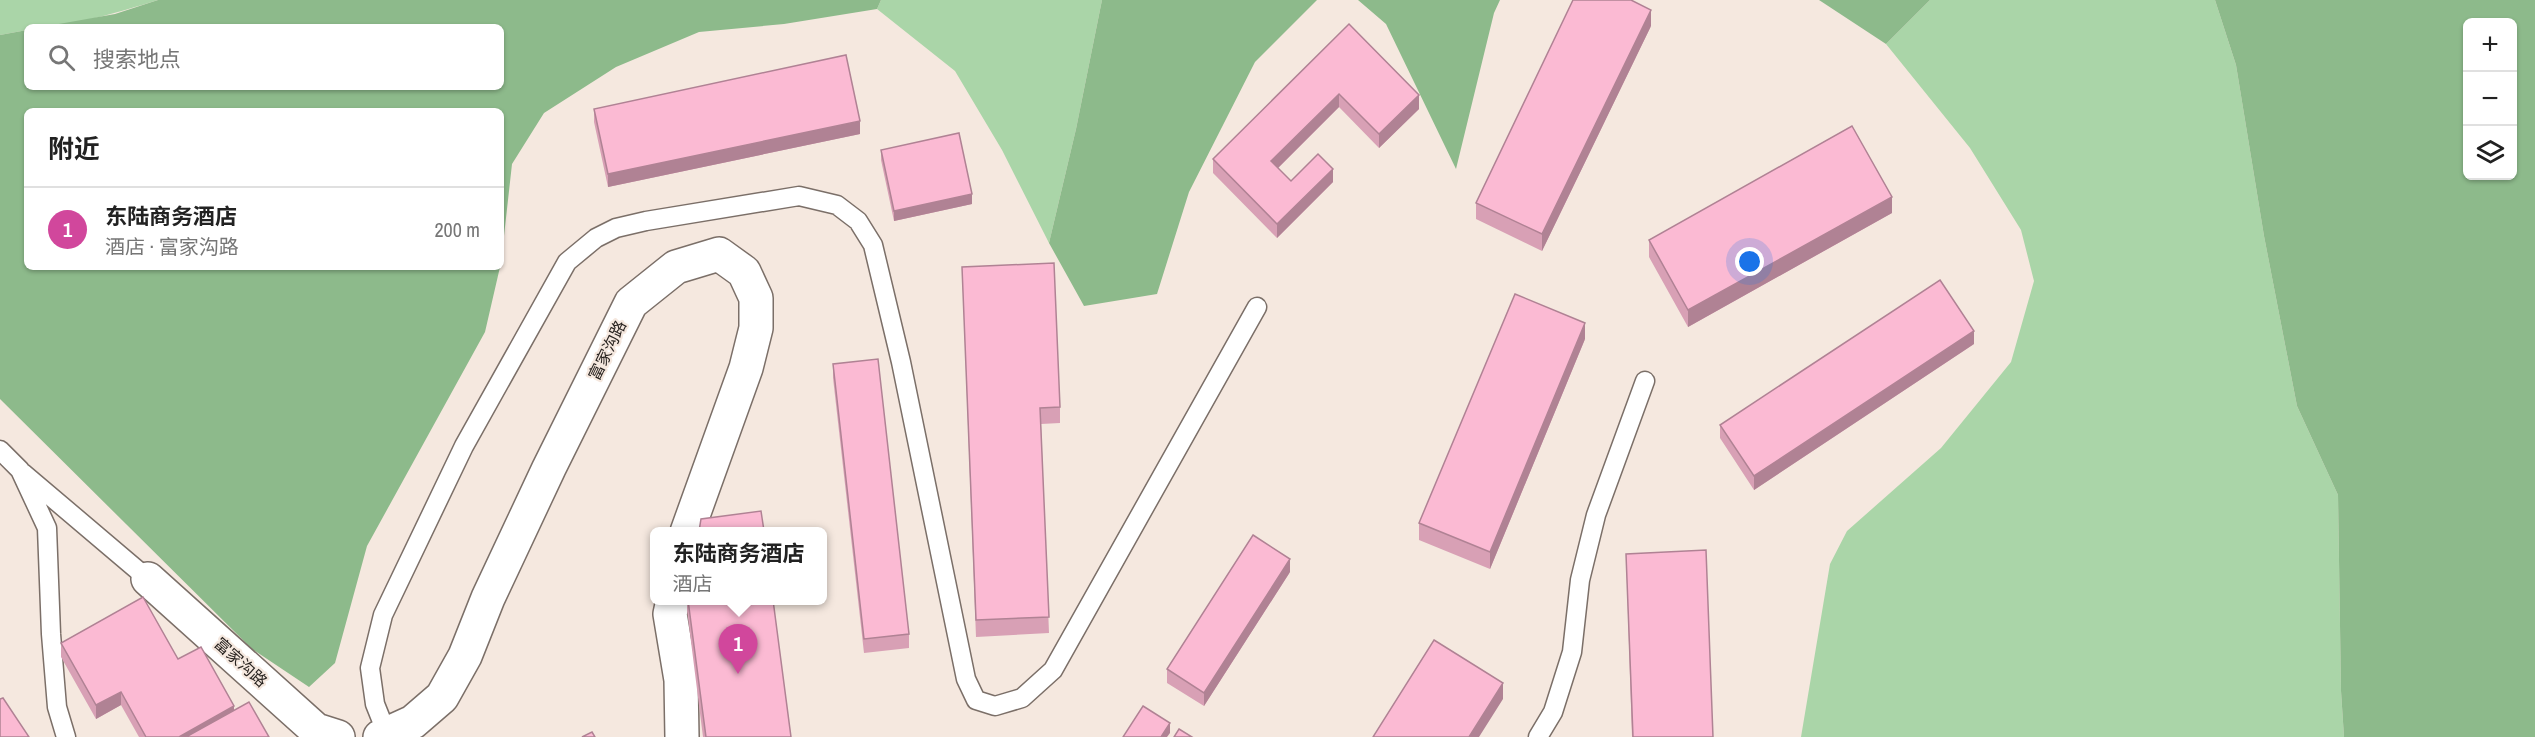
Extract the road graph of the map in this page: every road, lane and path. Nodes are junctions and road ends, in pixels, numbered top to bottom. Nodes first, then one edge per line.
1 (1257, 307) dead end
2 (1646, 381) dead end
3 (0, 450) edge
4 (20, 470) junction
5 (688, 527) edge
6 (148, 579) joint
7 (672, 605) edge
8 (383, 735) edge
9 (66, 737) edge
10 (338, 737) edge
11 (682, 737) edge
12 (1538, 737) edge

1 - 8 lane
2 - 12 lane
3 - 4 lane
4 - 6 lane
4 - 9 lane
5 - 8 street, 富家沟路
6 - 10 street, 富家沟路
7 - 11 street

